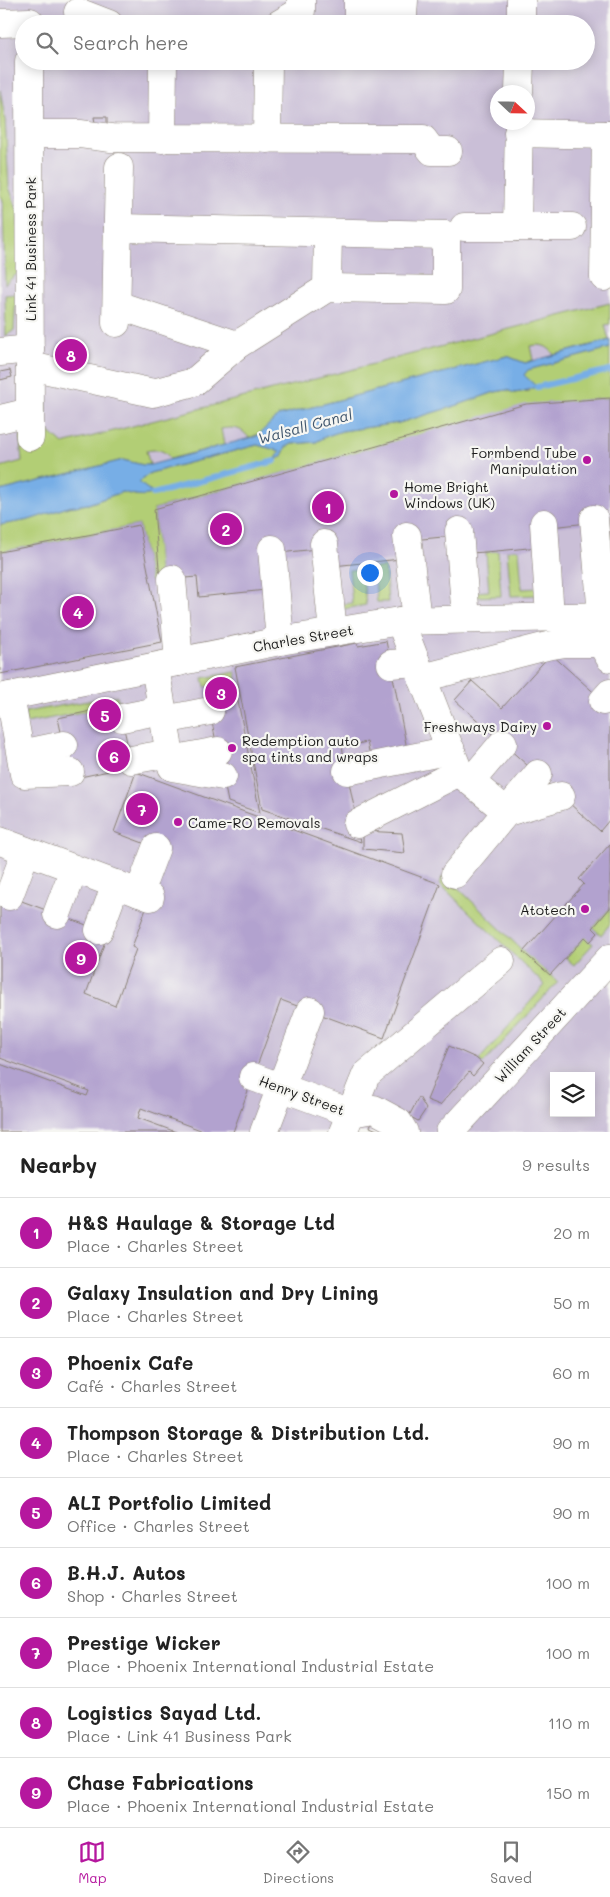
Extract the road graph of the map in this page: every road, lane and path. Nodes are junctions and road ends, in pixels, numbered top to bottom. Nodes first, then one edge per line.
1 (301, 0) edge
2 (358, 0) edge
3 (404, 0) edge
4 (521, 0) edge
5 (78, 12) dead end
6 (86, 15) edge
7 (294, 15) edge
8 (358, 15) edge
9 (403, 15) edge
10 (521, 15) edge
11 (15, 19) edge
12 (0, 23) edge
13 (29, 70) edge
14 (163, 70) edge
15 (268, 70) edge
16 (520, 70) edge
17 (519, 85) edge
18 (535, 129) edge
19 (518, 130) edge
20 (30, 134) junction
21 (608, 135) edge
22 (162, 139) junction
23 (267, 139) junction
24 (448, 151) dead end
25 (119, 167) dead end
26 (464, 227) dead end
27 (516, 227) junction
28 (572, 227) dead end
29 (118, 228) junction
30 (328, 233) junction
31 (608, 234) edge
32 (604, 277) dead end
33 (327, 288) junction
34 (237, 345) junction
35 (0, 352) edge
36 (30, 357) junction
37 (0, 419) edge
38 (594, 519) dead end
39 (544, 524) dead end
40 (459, 531) dead end
41 (407, 536) dead end
42 (324, 544) dead end
43 (272, 549) dead end
44 (172, 579) dead end
45 (550, 617) junction
46 (466, 619) junction
47 (408, 621) junction
48 (333, 632) junction
49 (606, 633) edge
50 (280, 641) junction
51 (167, 664) junction
52 (410, 668) junction
53 (4, 691) edge
54 (210, 711) dead end
55 (123, 724) dead end
56 (167, 735) junction
57 (62, 738) dead end
58 (406, 740) dead end
59 (503, 743) dead end
60 (19, 747) junction
61 (456, 759) junction
62 (131, 760) dead end
63 (347, 771) dead end
64 (70, 772) dead end
65 (538, 774) dead end
66 (561, 796) dead end
67 (507, 812) junction
68 (370, 823) dead end
69 (148, 845) dead end
70 (8, 850) edge
71 (74, 869) junction
72 (455, 874) dead end
73 (132, 890) junction
74 (8, 896) dead end
75 (57, 914) dead end
76 (99, 930) dead end
77 (610, 958) edge
78 (502, 961) dead end
79 (310, 1011) dead end
80 (253, 1077) dead end
81 (288, 1090) junction
82 (352, 1126) edge
83 (264, 1132) edge
84 (280, 1132) edge
85 (404, 1132) edge
86 (450, 1132) edge

1 - 7 street
2 - 8 street
3 - 9 street
4 - 10 street
5 - 6 street
11 - 12 street
13 - 20 street, Link 41 Business Park
14 - 22 street
15 - 23 street
16 - 17 street
18 - 21 street
19 - 27 street
20 - 22 street
20 - 36 street, Link 41 Business Park
21 - 31 street
22 - 23 street
23 - 24 street
25 - 29 street
26 - 27 street
27 - 28 street
29 - 30 street
29 - 34 street
30 - 33 street
30 - 33 street
31 - 32 street
33 - 34 street
34 - 36 street
35 - 36 street
36 - 37 street, Link 41 Business Park
38 - 49 street
39 - 45 street
40 - 46 street
41 - 47 street
42 - 48 street
43 - 50 street
44 - 51 street
45 - 46 street, Charles Street
45 - 49 street, Charles Street
46 - 47 street, Charles Street
47 - 48 street, Charles Street
47 - 52 street
48 - 50 street, Charles Street
49 - 52 street
50 - 51 street, Charles Street
51 - 53 street, Charles Street
51 - 56 street
52 - 61 street
53 - 60 street
54 - 56 street
55 - 56 street
56 - 56 street
56 - 62 street
57 - 60 street
58 - 61 street
59 - 61 street
60 - 64 street
61 - 63 street
61 - 67 street
61 - 68 street
65 - 67 street
66 - 67 street
67 - 72 street
69 - 73 street
70 - 71 street
70 - 74 street
71 - 73 street
71 - 75 street
73 - 76 street
77 - 86 street, William Street
78 - 82 street
79 - 81 street
80 - 81 street, Henry Street
81 - 82 street, Henry Street
81 - 83 street
81 - 84 street
82 - 85 street

